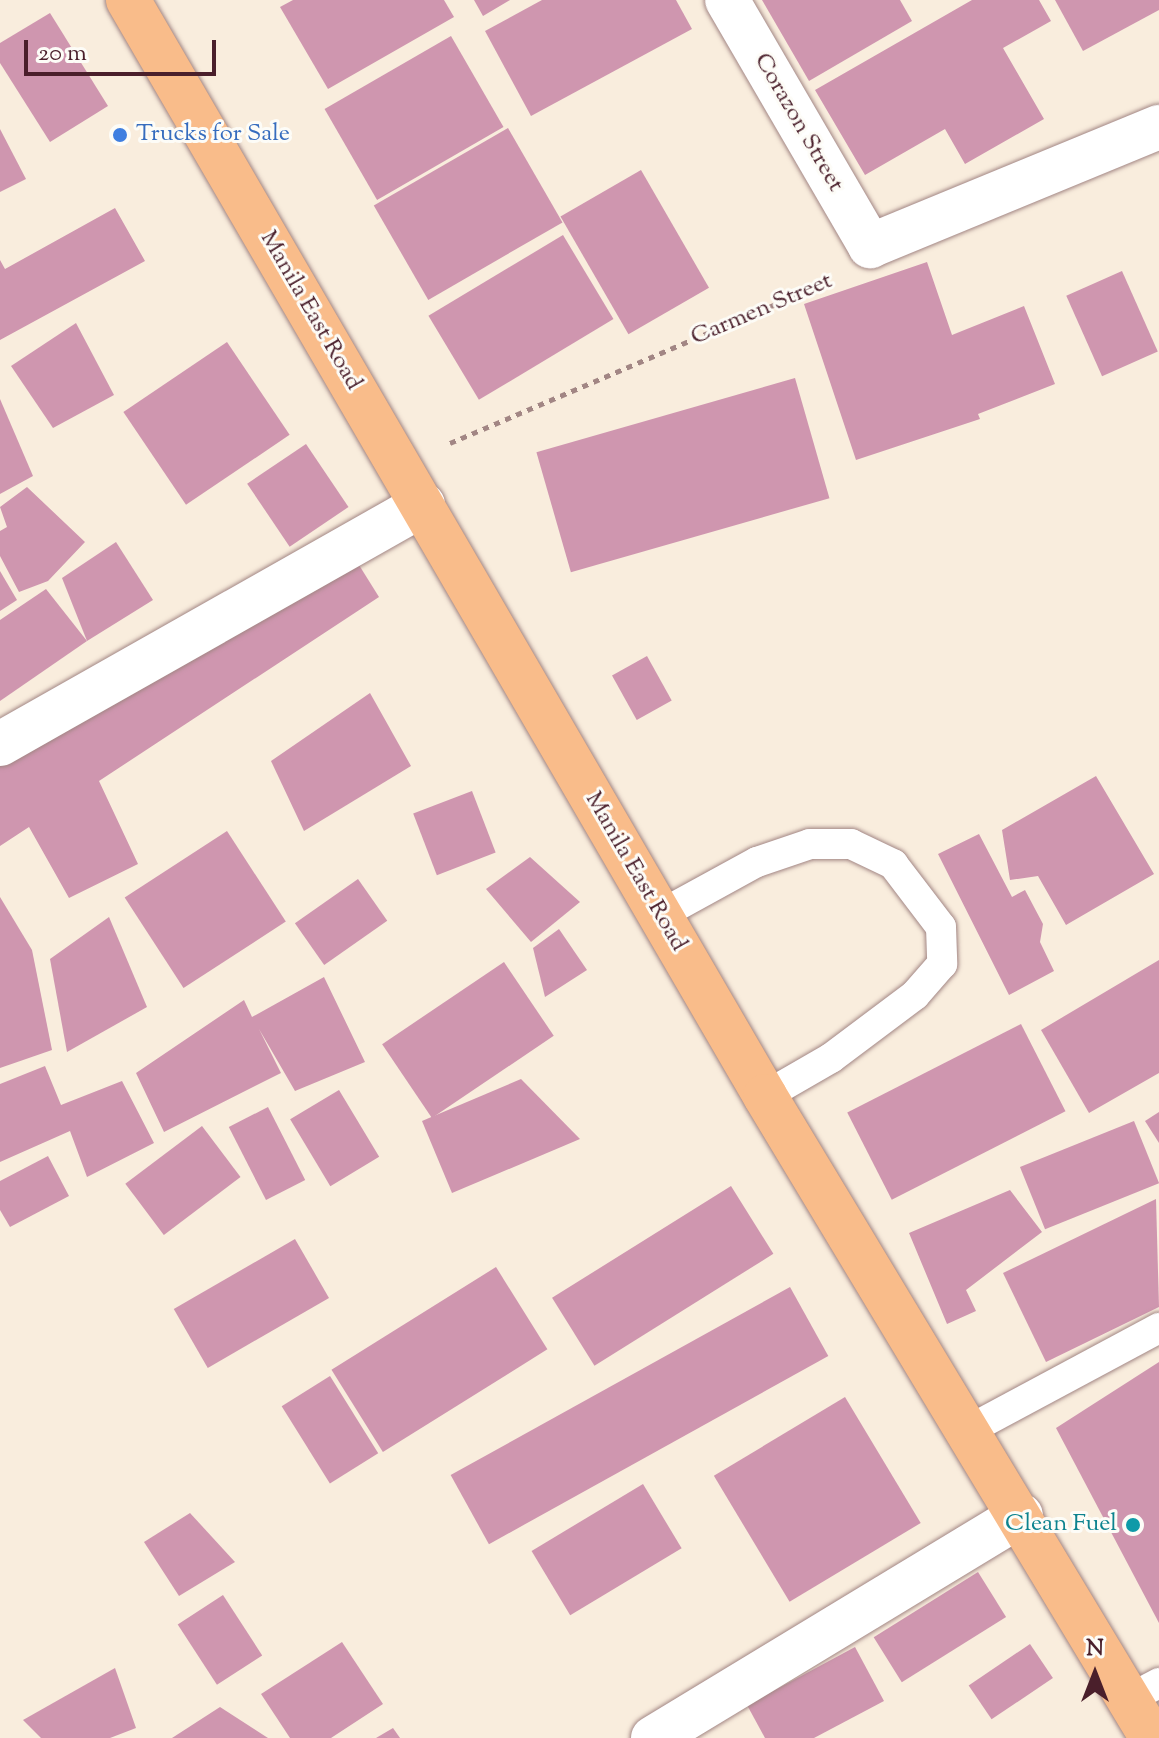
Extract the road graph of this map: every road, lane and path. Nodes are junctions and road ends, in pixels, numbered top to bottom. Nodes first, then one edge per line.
1 (128, 0) edge
2 (727, 0) edge
3 (1159, 127) edge
4 (870, 246) junction
5 (399, 463) junction
6 (423, 505) junction
7 (0, 744) edge
8 (660, 915) junction
9 (765, 1096) junction
10 (1159, 1328) edge
11 (969, 1430) junction
12 (1021, 1515) junction
13 (1144, 1691) edge
14 (653, 1738) edge
15 (1152, 1738) edge

1 - 5 main road, Manila East Road
2 - 4 street, Corazon Street
3 - 4 street
4 - 5 path, Carmen Street
5 - 6 main road, Manila East Road
6 - 7 street
6 - 8 main road, Manila East Road
8 - 9 main road, Manila East Road
8 - 9 lane
9 - 11 main road, Manila East Road
10 - 11 lane
11 - 12 main road, Manila East Road
12 - 13 main road, Manila East Road
12 - 14 street
13 - 15 main road, Manila East Road

